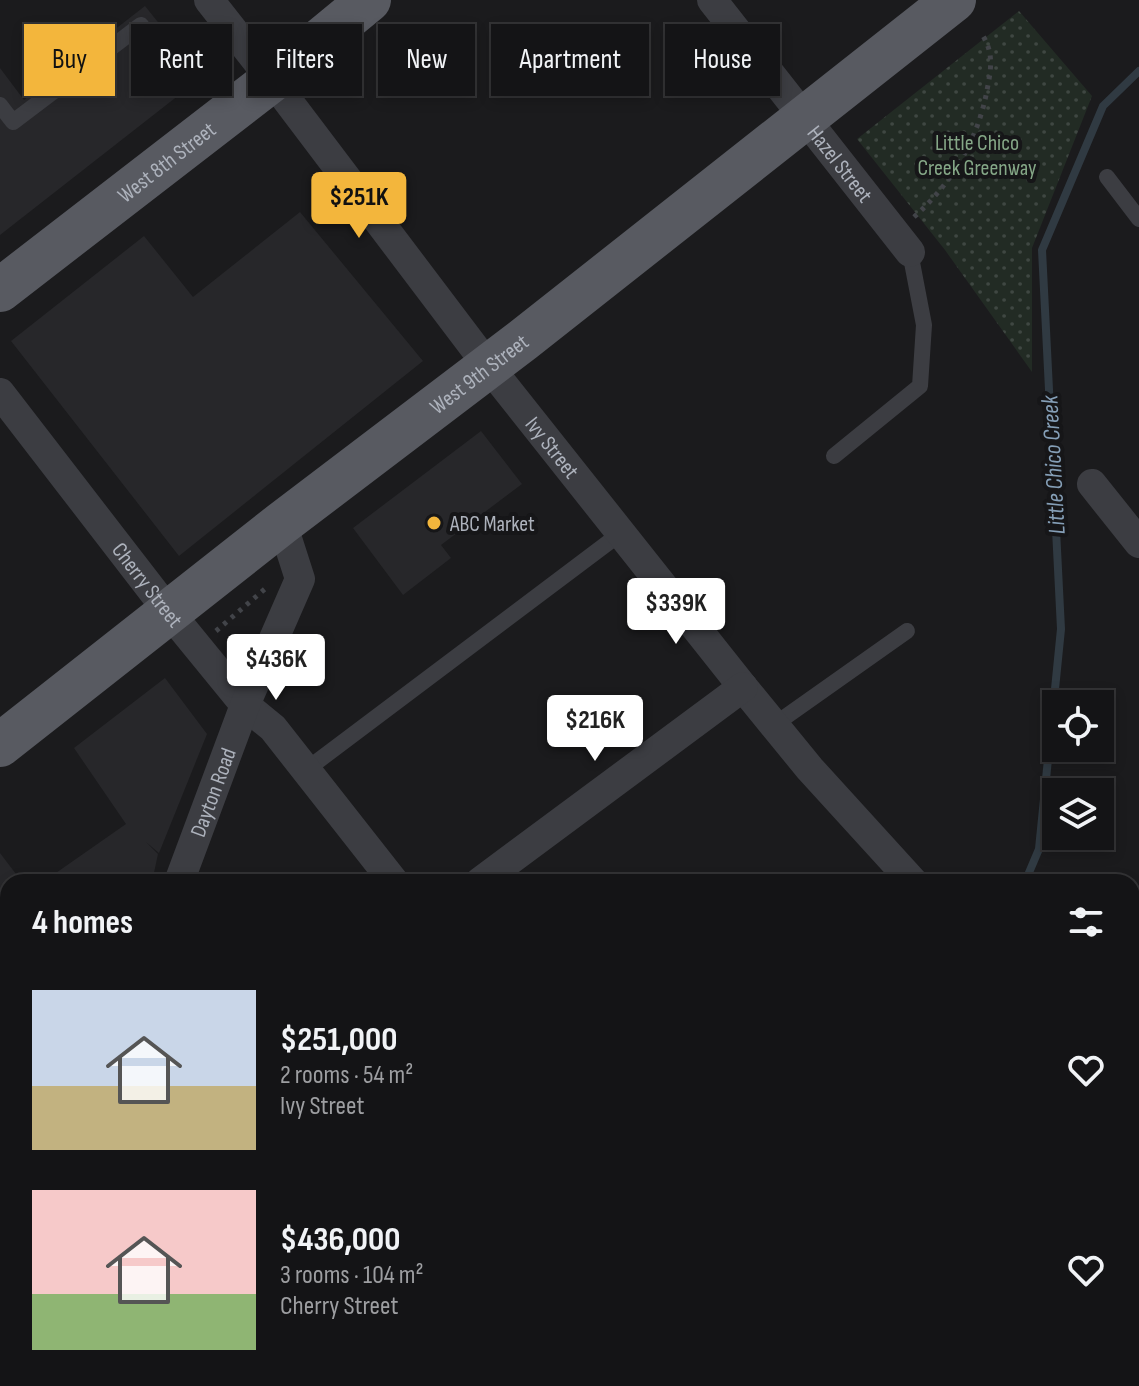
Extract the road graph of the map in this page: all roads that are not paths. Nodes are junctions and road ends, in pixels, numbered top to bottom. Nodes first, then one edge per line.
1 (209, 0) edge
2 (369, 0) edge
3 (712, 0) edge
4 (954, 0) edge
5 (340, 24) edge
6 (131, 33) edge
7 (248, 50) edge
8 (251, 96) edge
9 (284, 96) edge
10 (0, 105) edge
11 (804, 118) junction
12 (1107, 177) dead end
13 (1139, 219) edge
14 (910, 252) joint
15 (0, 290) edge
16 (489, 367) junction
17 (0, 393) edge
18 (834, 456) dead end
19 (1092, 484) dead end
20 (282, 523) junction
21 (621, 533) junction
22 (1139, 543) edge
23 (169, 612) junction
24 (907, 631) dead end
25 (743, 687) junction
26 (245, 705) junction
27 (774, 725) junction
28 (0, 745) edge
29 (306, 770) junction
30 (182, 874) edge
31 (388, 874) edge
32 (491, 874) edge
33 (906, 874) edge

1 - 7 street, Ivy Street
2 - 5 main road, West 8th Street
3 - 11 street, Hazel Street
4 - 11 main road, West 9th Street
6 - 10 lane
8 - 15 main road, West 8th Street
9 - 16 street, Ivy Street
11 - 14 street, Hazel Street
11 - 16 main road, West 9th Street
12 - 13 lane
14 - 18 lane
16 - 20 main road, West 9th Street
16 - 21 street, Ivy Street
17 - 23 street, Cherry Street
19 - 22 street
20 - 23 main road, West 9th Street
20 - 26 street, Dayton Road
21 - 25 street, Ivy Street
21 - 29 lane
23 - 26 street, Cherry Street
23 - 28 main road, West 9th Street
24 - 27 lane
25 - 27 street, Ivy Street
25 - 32 street
26 - 29 street, Cherry Street
26 - 30 street, Dayton Road
27 - 33 street, Ivy Street
29 - 31 street, Cherry Street

